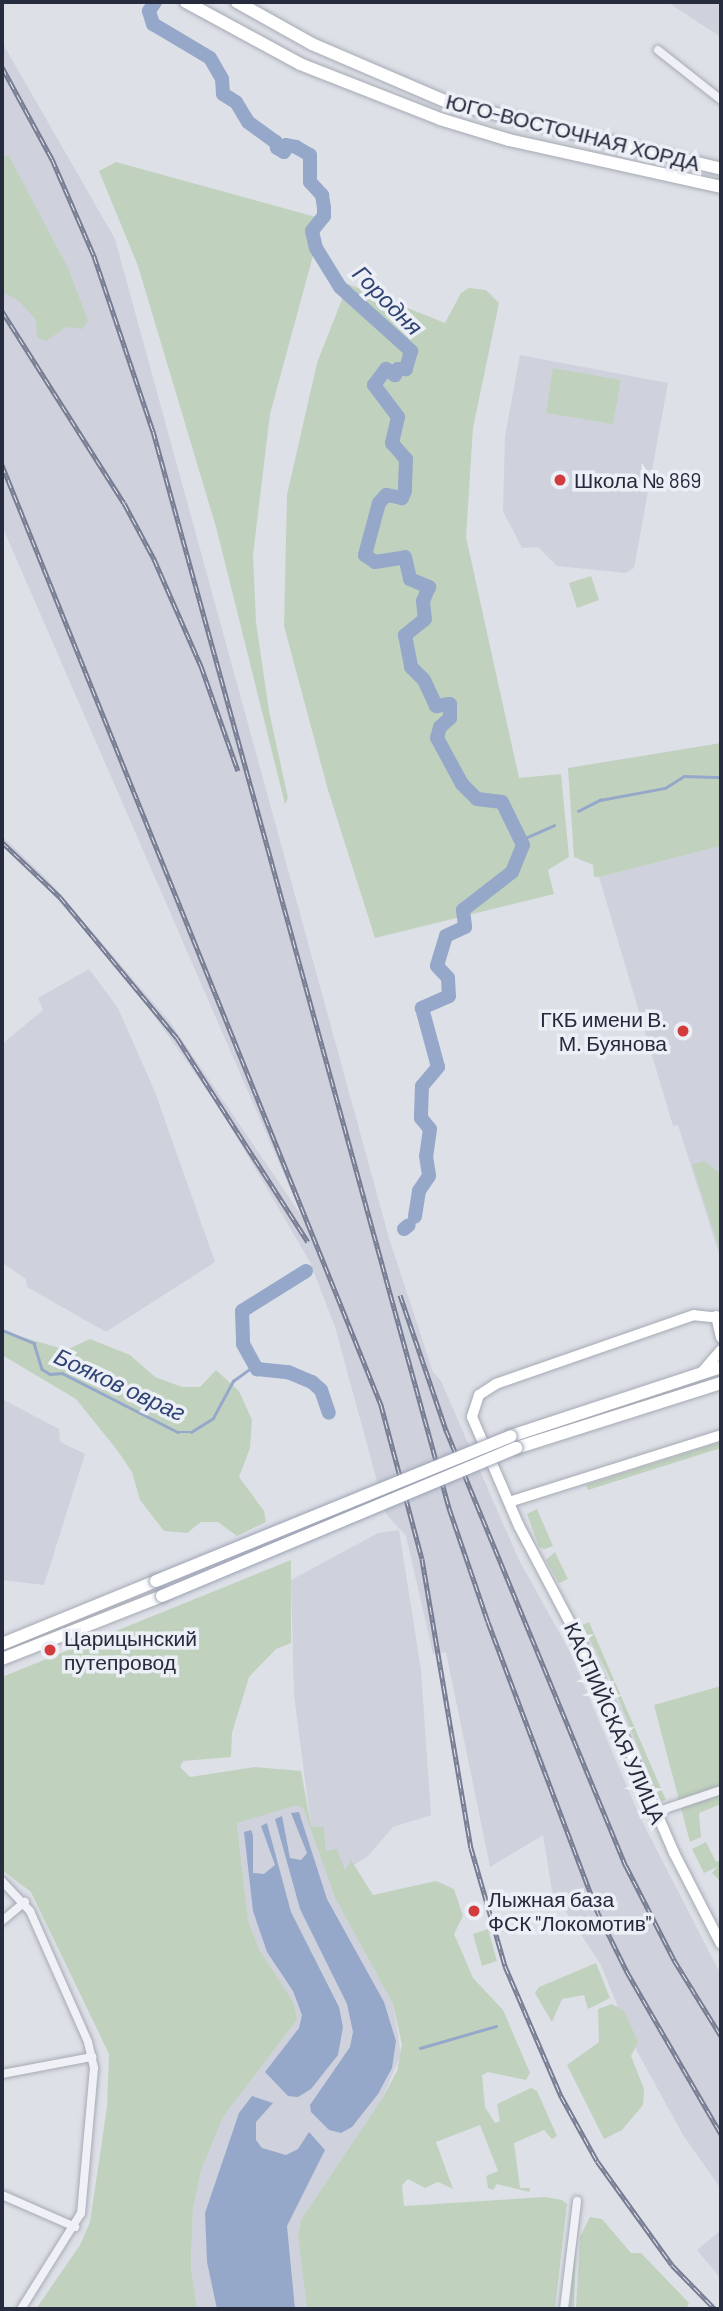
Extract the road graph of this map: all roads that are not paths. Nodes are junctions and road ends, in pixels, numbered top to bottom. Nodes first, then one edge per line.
1 (186, 2) edge
2 (237, 2) edge
3 (659, 50) dead end
4 (721, 100) edge
5 (721, 169) edge
6 (721, 187) edge
7 (719, 1317) edge
8 (721, 1337) edge
9 (721, 1350) edge
10 (721, 1367) edge
11 (702, 1371) junction
12 (721, 1383) edge
13 (702, 1387) junction
14 (721, 1391) edge
15 (721, 1435) edge
16 (513, 1442) junction
17 (509, 1502) junction
18 (2, 1644) edge
19 (2, 1659) edge
20 (721, 1790) edge
21 (656, 1812) junction
22 (2, 1881) edge
23 (25, 1902) junction
24 (2, 1921) edge
25 (721, 1944) edge
26 (92, 2057) junction
27 (2, 2074) edge
28 (2, 2195) edge
29 (577, 2201) dead end
30 (75, 2227) junction
31 (21, 2309) edge
32 (564, 2309) edge

1 - 6 main road, ЮГО-ВОСТОЧНАЯ ХОРДА
2 - 5 main road, ЮГО-ВОСТОЧНАЯ ХОРДА
3 - 4 street
7 - 8 main road
7 - 17 main road, КАСПИЙСКАЯ УЛИЦА
9 - 11 main road
10 - 11 main road
11 - 16 main road
12 - 13 main road
13 - 14 main road
13 - 16 main road
15 - 17 main road
16 - 18 main road, bridge
16 - 19 main road, bridge
17 - 21 main road, КАСПИЙСКАЯ УЛИЦА
20 - 21 street
21 - 25 main road, КАСПИЙСКАЯ УЛИЦА
22 - 23 street
23 - 24 street
23 - 26 street
26 - 27 street
26 - 30 street
28 - 30 street
29 - 32 street
30 - 31 street

